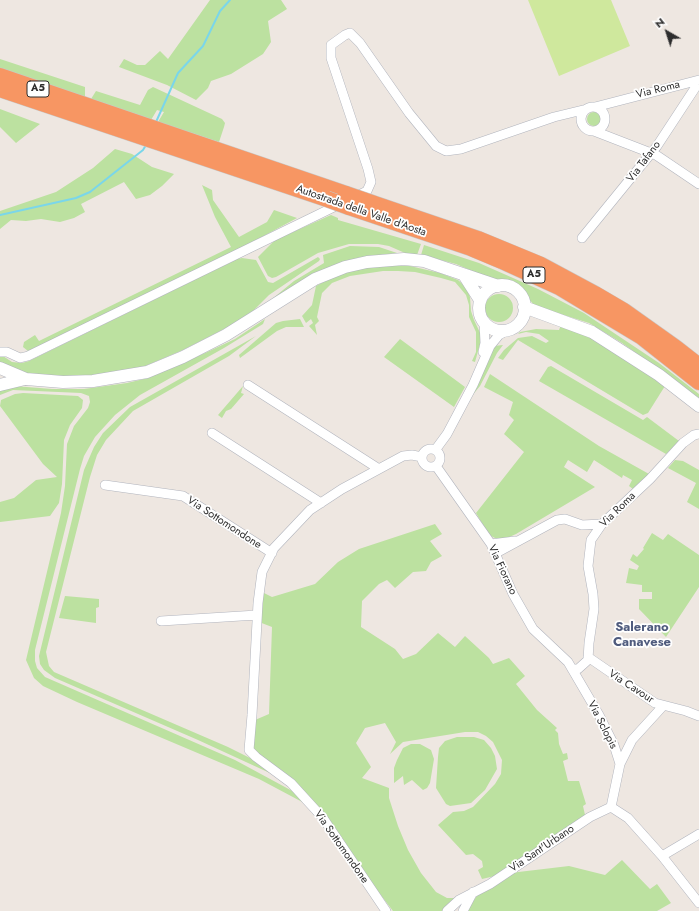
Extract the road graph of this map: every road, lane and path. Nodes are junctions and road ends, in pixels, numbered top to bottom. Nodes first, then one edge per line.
1 (0, 76) edge
2 (699, 81) edge
3 (0, 89) edge
4 (618, 101) junction
5 (591, 108) junction
6 (82, 110) junction
7 (554, 117) junction
8 (604, 117) junction
9 (582, 124) junction
10 (594, 131) junction
11 (619, 140) junction
12 (651, 153) junction
13 (215, 156) junction
14 (699, 184) edge
15 (347, 200) junction
16 (582, 238) dead end
17 (464, 275) junction
18 (498, 286) junction
19 (480, 300) junction
20 (524, 308) junction
21 (556, 320) junction
22 (484, 322) junction
23 (511, 328) junction
24 (0, 352) edge
25 (482, 363) junction
26 (699, 366) edge
27 (0, 368) edge
28 (26, 379) junction
29 (699, 382) edge
30 (248, 385) dead end
31 (0, 386) edge
32 (699, 406) edge
33 (212, 433) dead end
34 (699, 434) edge
35 (436, 449) junction
36 (422, 457) junction
37 (436, 466) junction
38 (379, 469) junction
39 (104, 484) dead end
40 (321, 503) junction
41 (602, 524) junction
42 (582, 525) junction
43 (520, 540) junction
44 (591, 540) junction
45 (491, 544) junction
46 (272, 553) junction
47 (496, 553) junction
48 (257, 616) junction
49 (161, 621) dead end
50 (588, 657) junction
51 (572, 669) junction
52 (663, 706) junction
53 (699, 716) edge
54 (620, 764) junction
55 (612, 807) junction
56 (699, 834) edge
57 (662, 856) junction
58 (473, 892) junction
59 (699, 903) edge
60 (386, 911) edge
61 (447, 911) edge
62 (463, 911) edge

1 - 6 highway, Autostrada della Valle d'Aosta / A5
2 - 4 street, Via Roma
2 - 12 street, Via Tafano
3 - 6 highway, Autostrada della Valle d'Aosta / A5
4 - 5 street, Via Roma
4 - 8 street, Via Roma
5 - 7 street, Via Roma
5 - 8 street
5 - 9 street
6 - 13 highway, Autostrada della Valle d'Aosta / A5
7 - 9 street
7 - 24 street, Via Roma
8 - 10 street
8 - 11 street
9 - 10 street
10 - 11 street
11 - 12 street
12 - 14 street
12 - 16 street, Via Tafano
13 - 15 highway, Autostrada della Valle d'Aosta / A5
13 - 15 highway, Autostrada della Valle d'Aosta / A5, bridge
15 - 26 highway, Autostrada della Valle d'Aosta / A5, bridge
15 - 29 highway, Autostrada della Valle d'Aosta / A5
17 - 18 main road
17 - 19 main road
17 - 28 main road
18 - 19 main road
18 - 20 main road
19 - 22 main road
20 - 21 main road
20 - 23 main road
21 - 23 main road
21 - 32 main road
22 - 23 main road
22 - 25 street
23 - 25 street
25 - 35 street
27 - 28 main road
28 - 31 main road
30 - 38 street
33 - 40 street
34 - 41 street, Via Roma
35 - 36 street
35 - 37 street
36 - 37 street
36 - 38 street, Via Sottomondone
37 - 45 street, Via Fiorano
38 - 40 street, Via Sottomondone
39 - 46 street, Via Sottomondone
40 - 46 street, Via Sottomondone
41 - 42 street
41 - 44 street, Via Roma
42 - 43 street
42 - 44 street
43 - 45 street
43 - 47 street
44 - 50 street, Via Roma
45 - 47 street, Via Fiorano
46 - 48 street, Via Sottomondone
47 - 51 street, Via Fiorano
48 - 49 street
48 - 60 street, Via Sottomondone
50 - 51 street
50 - 52 street, Via Cavour
51 - 54 street, Via Sclopis
52 - 53 street, Via Cavour
52 - 54 street
54 - 55 street, Via Sclopis
55 - 57 street
55 - 58 street, Via Sant'Urbano
56 - 57 street
57 - 59 street
58 - 61 street, Via Sant'Urbano
58 - 62 street

